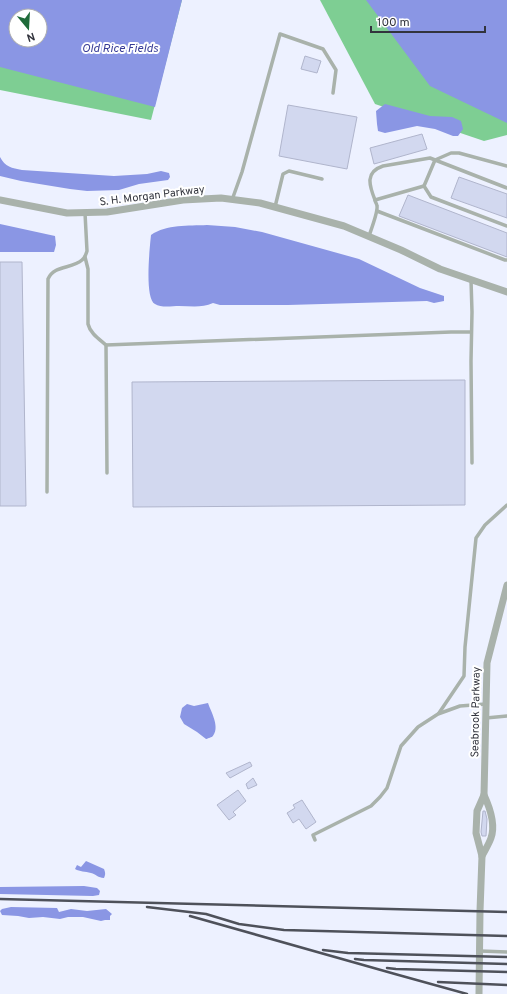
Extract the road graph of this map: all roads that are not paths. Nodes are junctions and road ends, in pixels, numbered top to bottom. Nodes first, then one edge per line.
1 (333, 92) dead end
2 (435, 160) junction
3 (507, 166) edge
4 (322, 179) dead end
5 (424, 186) junction
6 (507, 188) edge
7 (0, 200) edge
8 (232, 200) junction
9 (375, 200) junction
10 (275, 207) junction
11 (377, 211) junction
12 (85, 213) junction
13 (507, 226) edge
14 (369, 236) junction
15 (85, 257) junction
16 (507, 260) edge
17 (471, 280) junction
18 (507, 292) edge
19 (471, 332) junction
20 (106, 345) junction
21 (472, 463) dead end
22 (107, 473) dead end
23 (47, 492) dead end
24 (507, 505) edge
25 (507, 585) edge
26 (486, 704) junction
27 (438, 714) junction
28 (507, 716) edge
29 (486, 718) junction
30 (484, 795) junction
31 (315, 840) dead end
32 (482, 856) junction
33 (480, 951) junction
34 (507, 952) edge
35 (479, 994) edge

1 - 8 lane
2 - 3 lane
2 - 5 lane
2 - 6 lane
2 - 9 lane
4 - 10 lane
5 - 9 lane
5 - 13 lane
7 - 12 street, S. H. Morgan Parkway
8 - 10 street, S. H. Morgan Parkway
8 - 12 street, S. H. Morgan Parkway
9 - 11 lane
10 - 14 street, S. H. Morgan Parkway
11 - 14 lane
11 - 16 lane
12 - 15 lane
14 - 17 street, S. H. Morgan Parkway
15 - 20 lane
15 - 23 lane
17 - 18 street, S. H. Morgan Parkway
17 - 19 lane
19 - 20 lane
19 - 21 lane
20 - 22 lane
24 - 27 lane
25 - 26 street, Seabrook Parkway
26 - 27 lane
26 - 29 street, Seabrook Parkway
27 - 31 lane
28 - 29 lane
29 - 30 street, Seabrook Parkway
30 - 32 street, Seabrook Parkway
30 - 32 street, Seabrook Parkway
32 - 33 street, Seabrook Parkway
33 - 34 lane
33 - 35 street, Seabrook Parkway

